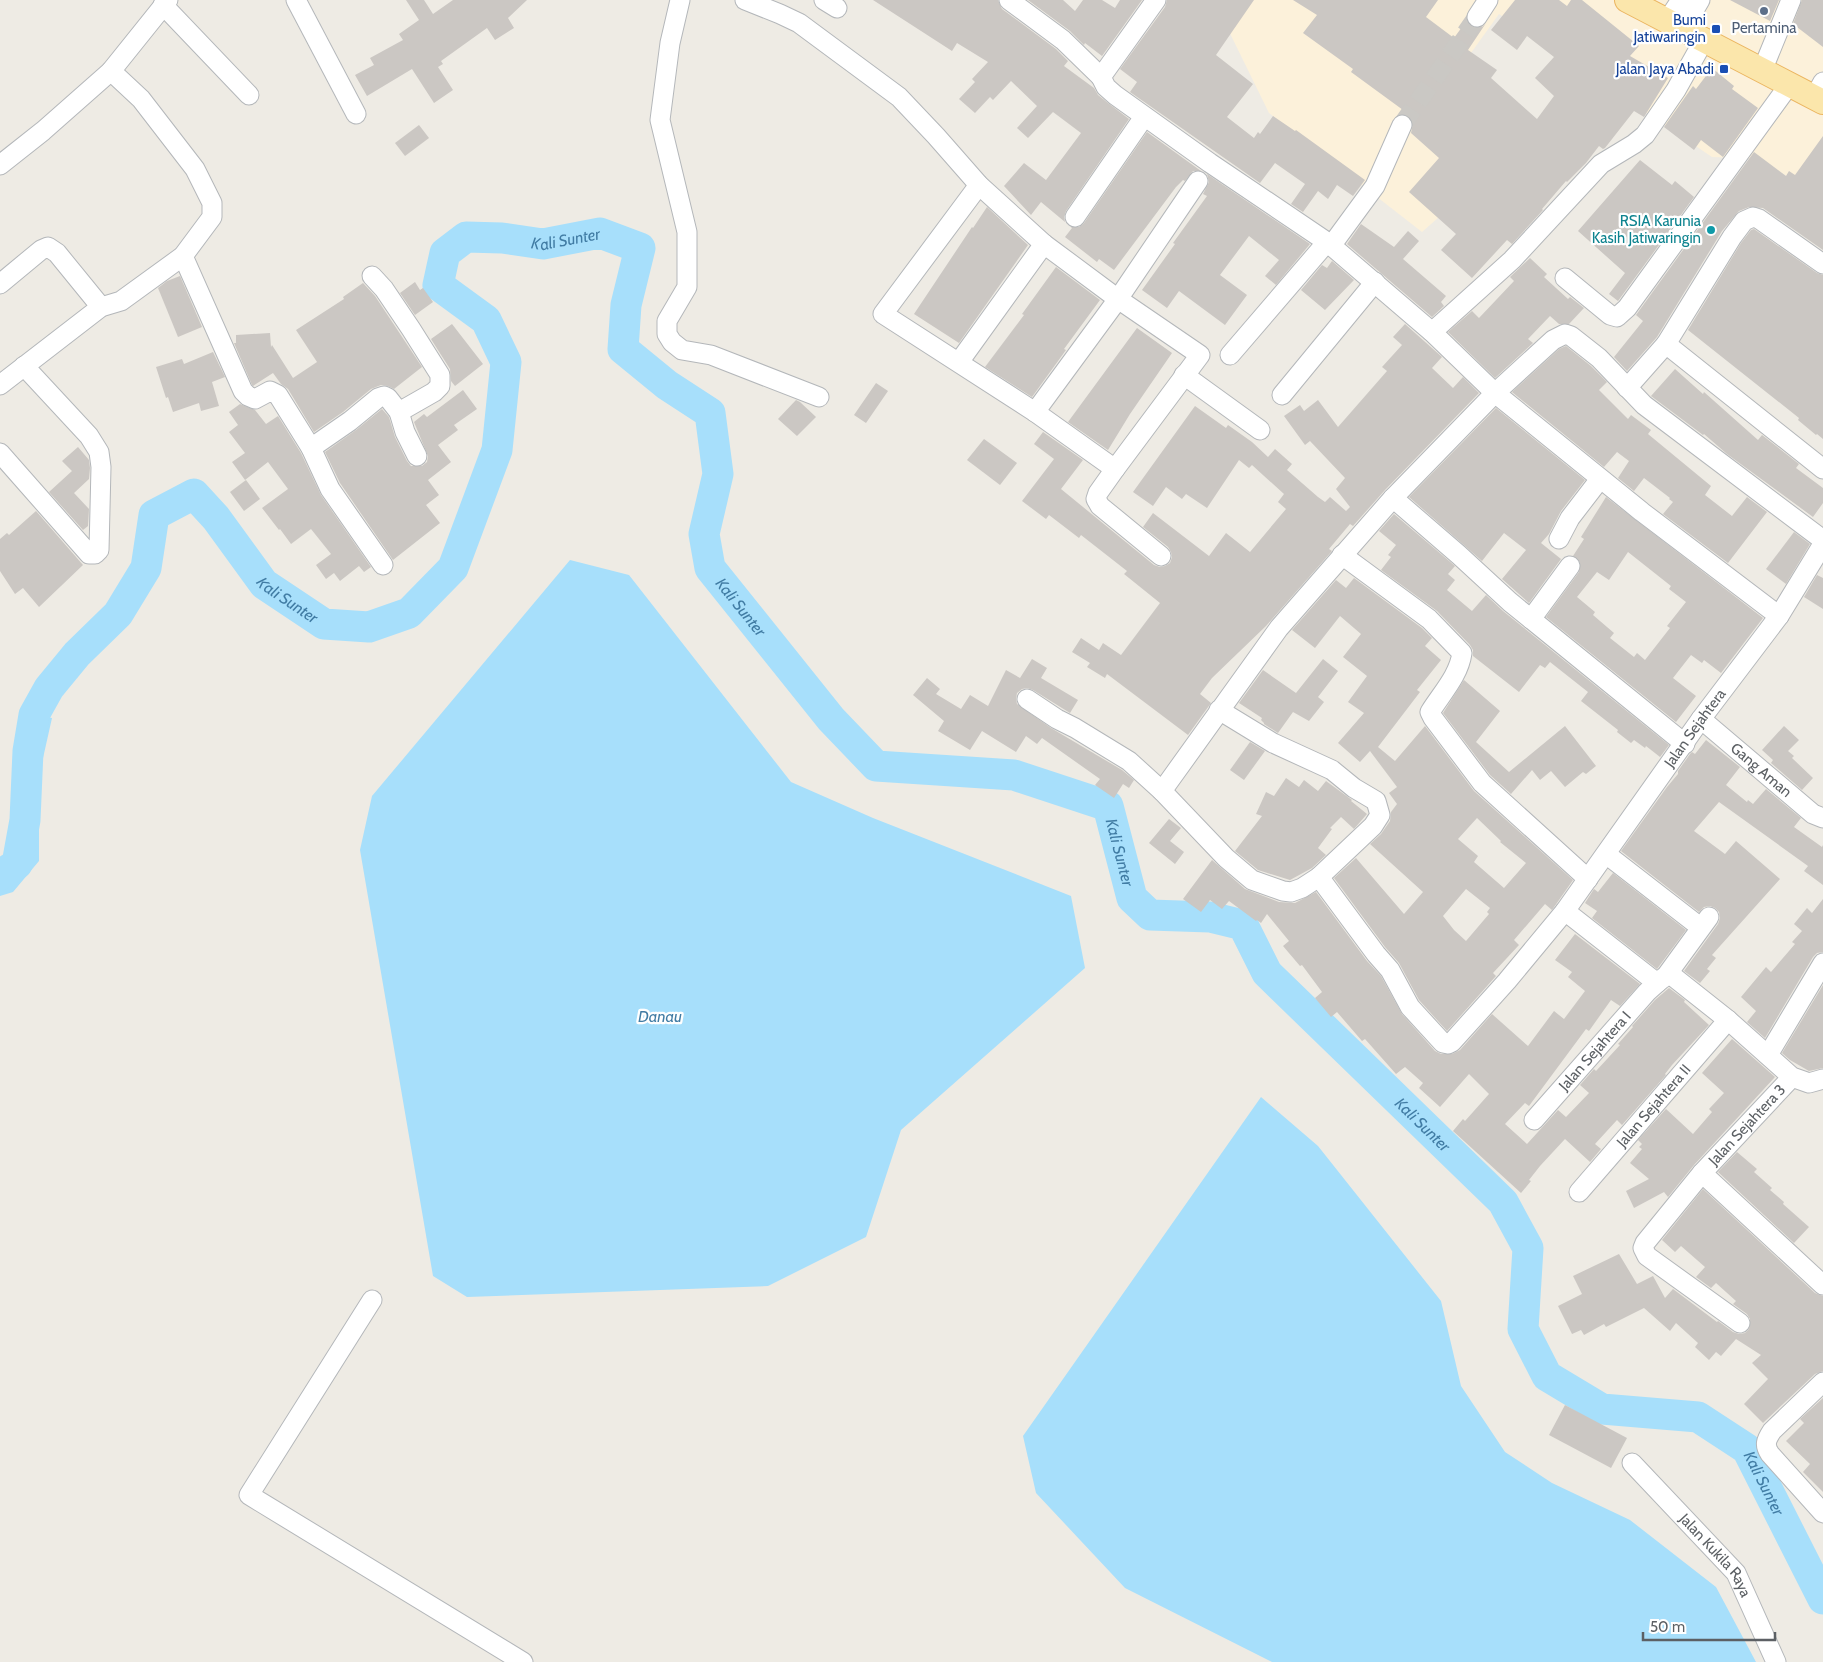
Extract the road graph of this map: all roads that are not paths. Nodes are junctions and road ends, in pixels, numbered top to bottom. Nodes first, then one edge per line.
1 (296, 0) edge
2 (680, 0) edge
3 (745, 0) edge
4 (1009, 0) edge
5 (1156, 0) edge
6 (1488, 0) edge
7 (1627, 0) edge
8 (1681, 0) edge
9 (1700, 0) edge
10 (1791, 0) edge
11 (165, 2) edge
12 (1477, 17) tunnel mouth
13 (1675, 25) junction
14 (1704, 40) junction
15 (112, 71) junction
16 (1762, 71) junction
17 (1101, 77) junction
18 (1789, 84) junction
19 (1820, 94) edge
20 (249, 95) dead end
21 (356, 114) dead end
22 (1144, 117) junction
23 (1402, 125) tunnel mouth
24 (0, 165) edge
25 (1198, 181) dead end
26 (979, 185) junction
27 (1075, 217) dead end
28 (1044, 244) junction
29 (1329, 244) junction
30 (183, 256) junction
31 (1823, 264) edge
32 (372, 276) dead end
33 (1565, 278) dead end
34 (1375, 282) junction
35 (0, 284) edge
36 (1118, 299) junction
37 (102, 307) junction
38 (1432, 332) junction
39 (1666, 344) junction
40 (1230, 355) dead end
41 (959, 362) junction
42 (24, 366) junction
43 (1184, 375) junction
44 (0, 385) edge
45 (1627, 388) junction
46 (1495, 393) junction
47 (1282, 395) dead end
48 (819, 397) dead end
49 (399, 412) junction
50 (1035, 412) junction
51 (1260, 430) dead end
52 (311, 448) junction
53 (0, 453) edge
54 (417, 456) dead end
55 (1115, 469) junction
56 (1823, 470) edge
57 (1600, 479) junction
58 (1393, 498) junction
59 (1559, 539) dead end
60 (1823, 542) edge
61 (1342, 555) junction
62 (1161, 556) dead end
63 (383, 565) dead end
64 (1570, 566) dead end
65 (1779, 616) junction
66 (1531, 618) junction
67 (1027, 699) dead end
68 (1219, 710) junction
69 (1701, 719) junction
70 (1685, 744) junction
71 (1162, 791) junction
72 (1823, 818) edge
73 (1606, 854) junction
74 (1319, 877) junction
75 (1588, 878) junction
76 (1564, 911) junction
77 (1823, 963) edge
78 (1661, 979) junction
79 (1728, 1020) junction
80 (1768, 1055) junction
81 (1792, 1076) junction
82 (1823, 1079) edge
83 (1534, 1120) dead end
84 (1702, 1173) junction
85 (1579, 1192) dead end
86 (1823, 1285) edge
87 (372, 1300) dead end
88 (1740, 1322) dead end
89 (1823, 1382) edge
90 (1632, 1463) dead end
91 (1823, 1513) edge
92 (522, 1662) edge
93 (1776, 1662) edge

1 - 21 street
2 - 48 street
3 - 26 street
4 - 17 street
5 - 17 street
6 - 12 street
7 - 13 main road
8 - 13 street
9 - 13 street
10 - 16 street
11 - 15 street
11 - 20 street
13 - 14 main road
14 - 16 main road
14 - 38 street
15 - 24 street
15 - 30 street
16 - 18 main road
17 - 22 street
18 - 19 main road
18 - 33 street
22 - 27 street
22 - 29 street
23 - 29 street
25 - 36 street
26 - 28 street
26 - 41 street
28 - 36 street
28 - 41 street
29 - 34 street
29 - 40 street
30 - 37 street
30 - 52 street
31 - 39 street
32 - 49 street
34 - 38 street
34 - 47 street
35 - 37 street
36 - 43 street
36 - 50 street
37 - 42 street
38 - 46 street
39 - 45 street
39 - 56 street
41 - 50 street
42 - 44 street
42 - 53 street
43 - 51 street
43 - 55 street
45 - 46 street
45 - 60 street
46 - 57 street
46 - 58 street
49 - 52 street
49 - 54 street
50 - 55 street
52 - 63 street
55 - 62 street
57 - 59 street
57 - 65 street
58 - 61 street
58 - 66 street
60 - 65 street, Jalan Sejahtera
61 - 68 street
61 - 75 street
64 - 66 street
65 - 69 street, Jalan Sejahtera
66 - 70 street
67 - 71 street
68 - 71 street
68 - 74 street
69 - 70 street, Jalan Sejahtera
69 - 72 street, Gang Aman
70 - 73 street, Jalan Sejahtera
71 - 74 street
73 - 75 street, Jalan Sejahtera
73 - 78 street, Jalan Sejahtera I
74 - 76 street, Jalan Sejahtera
75 - 76 street, Jalan Sejahtera
76 - 78 street
77 - 80 street
78 - 79 street
78 - 83 street, Jalan Sejahtera I
79 - 80 street
79 - 85 street, Jalan Sejahtera II
80 - 81 street
81 - 82 street
81 - 84 street, Jalan Sejahtera 3
84 - 86 street
84 - 88 street, Jalan Sejahtera 3
87 - 92 street
89 - 91 street
90 - 93 street, Jalan Kukila Raya

